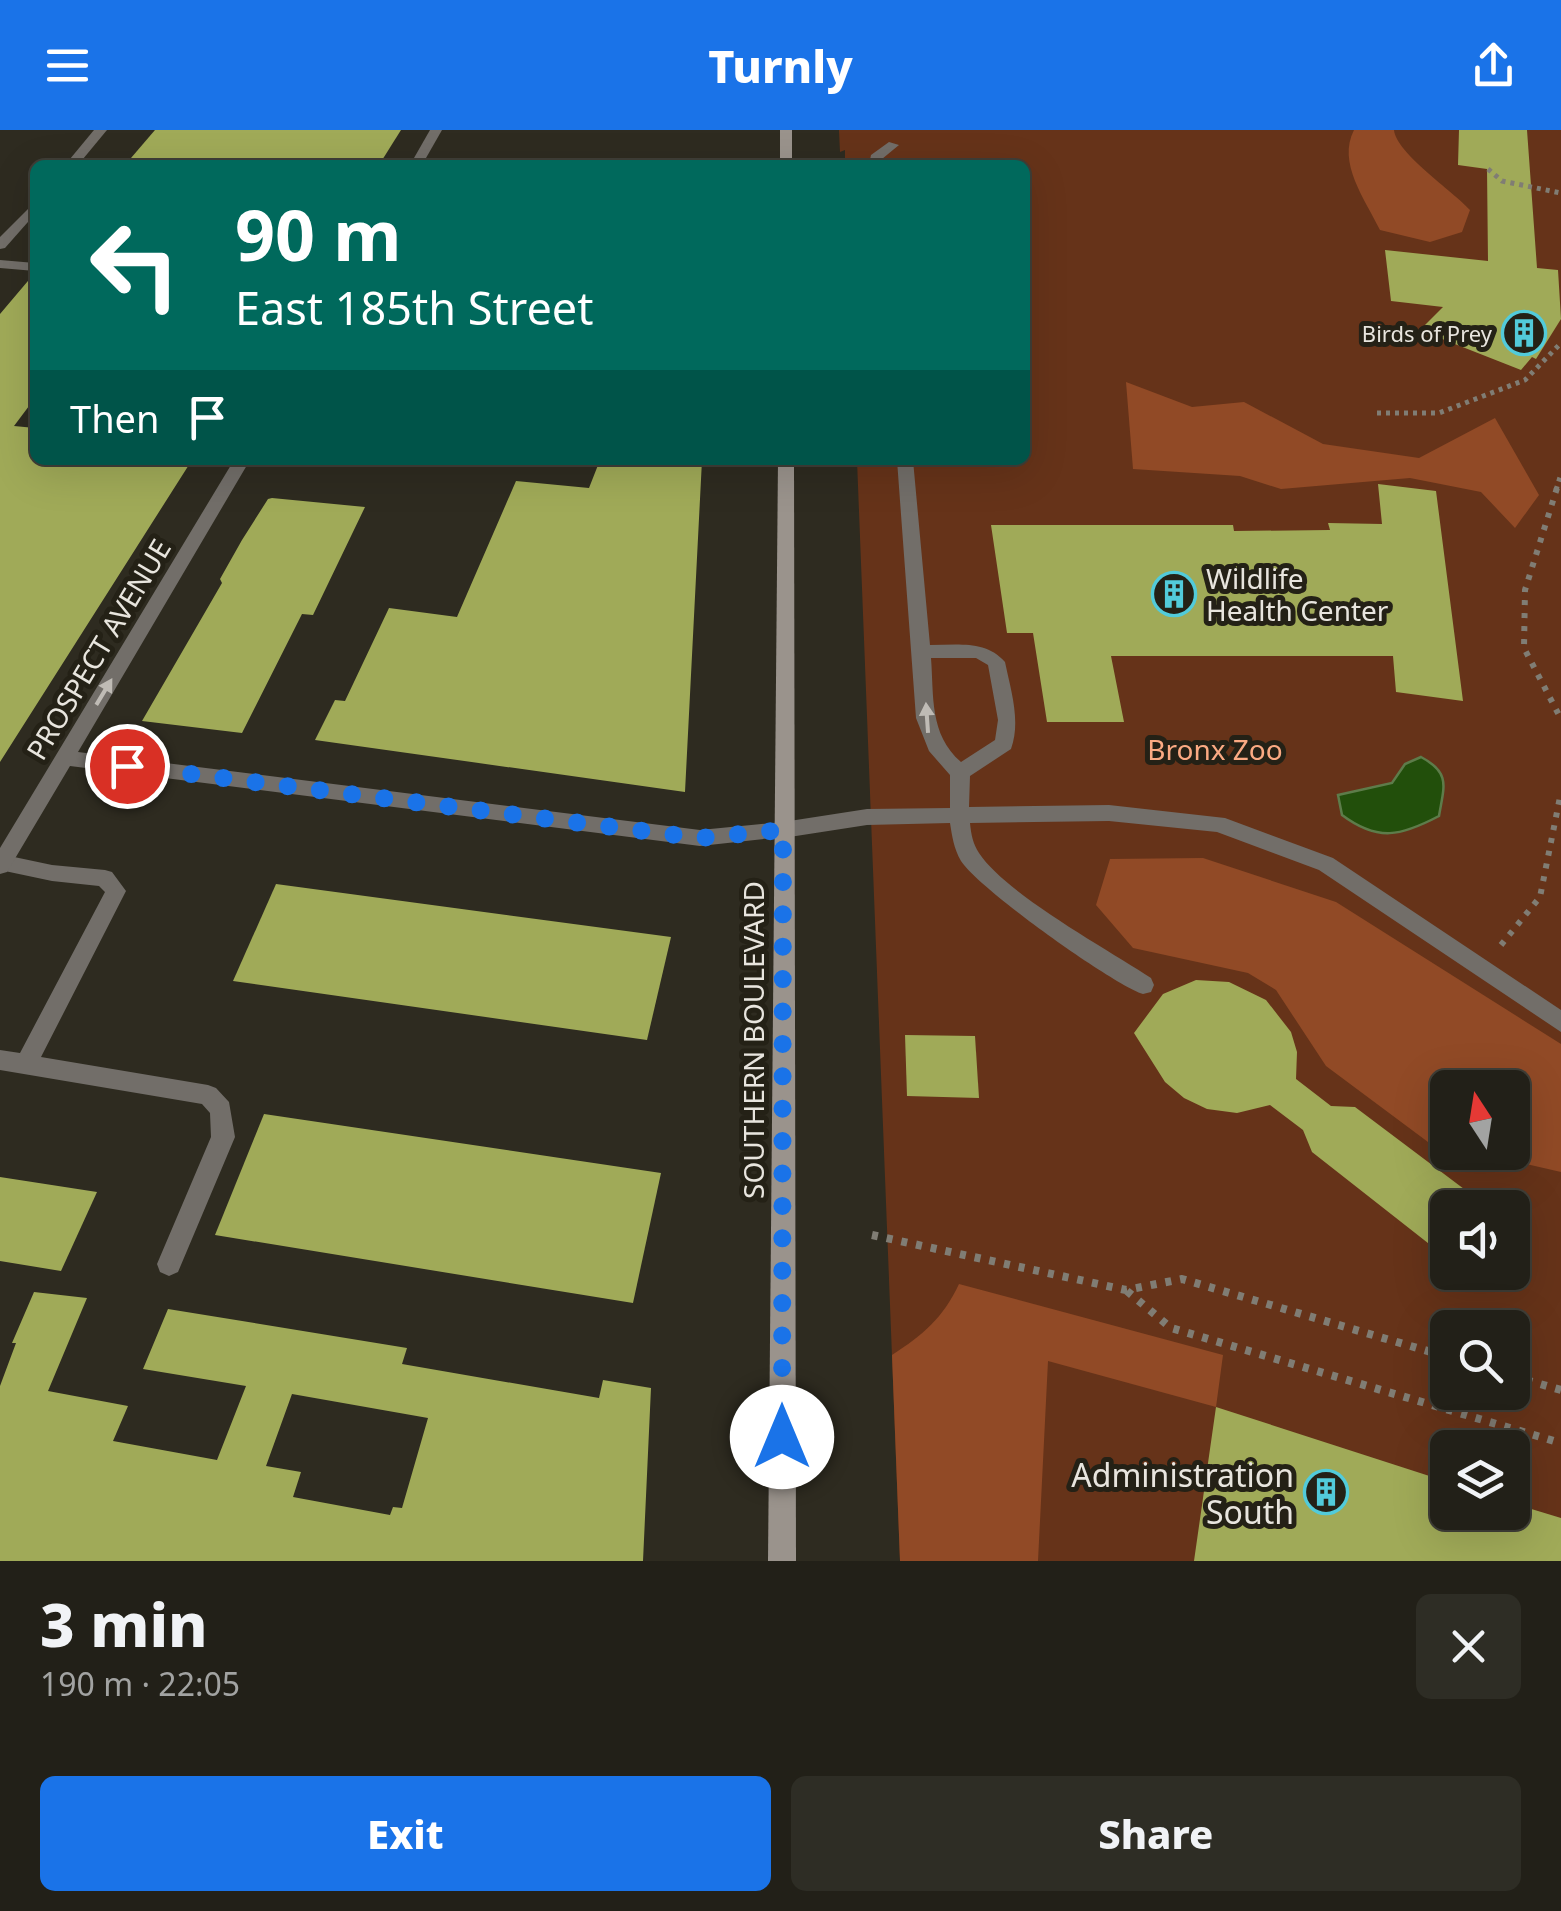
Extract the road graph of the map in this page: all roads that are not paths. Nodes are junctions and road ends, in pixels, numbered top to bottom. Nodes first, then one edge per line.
1 (101, 130) edge
2 (436, 130) edge
3 (786, 130) edge
4 (894, 145) dead end
5 (74, 160) edge
6 (419, 160) edge
7 (786, 160) edge
8 (876, 160) edge
9 (30, 212) edge
10 (0, 246) edge
11 (0, 264) edge
12 (30, 267) edge
13 (239, 465) edge
14 (786, 465) edge
15 (905, 465) edge
16 (922, 650) junction
17 (64, 758) junction
18 (960, 772) junction
19 (960, 816) junction
20 (783, 830) junction
21 (1, 864) edge
22 (1143, 985) dead end
23 (1561, 1022) edge
24 (0, 1060) edge
25 (26, 1064) junction
26 (169, 1264) dead end
27 (782, 1561) edge

1 - 5 street
2 - 6 street
3 - 7 main road
4 - 8 street
9 - 10 street
11 - 12 street
17 -> 13 street, PROSPECT AVENUE
14 - 20 main road, SOUTHERN BOULEVARD
15 - 16 street
18 -> 16 street
16 - 18 street
17 - 20 street
17 - 21 street, PROSPECT AVENUE
18 - 19 street
19 - 20 street
19 - 22 street
19 - 23 street
20 - 27 main road, SOUTHERN BOULEVARD
21 - 25 street
24 - 25 street
25 - 26 street

